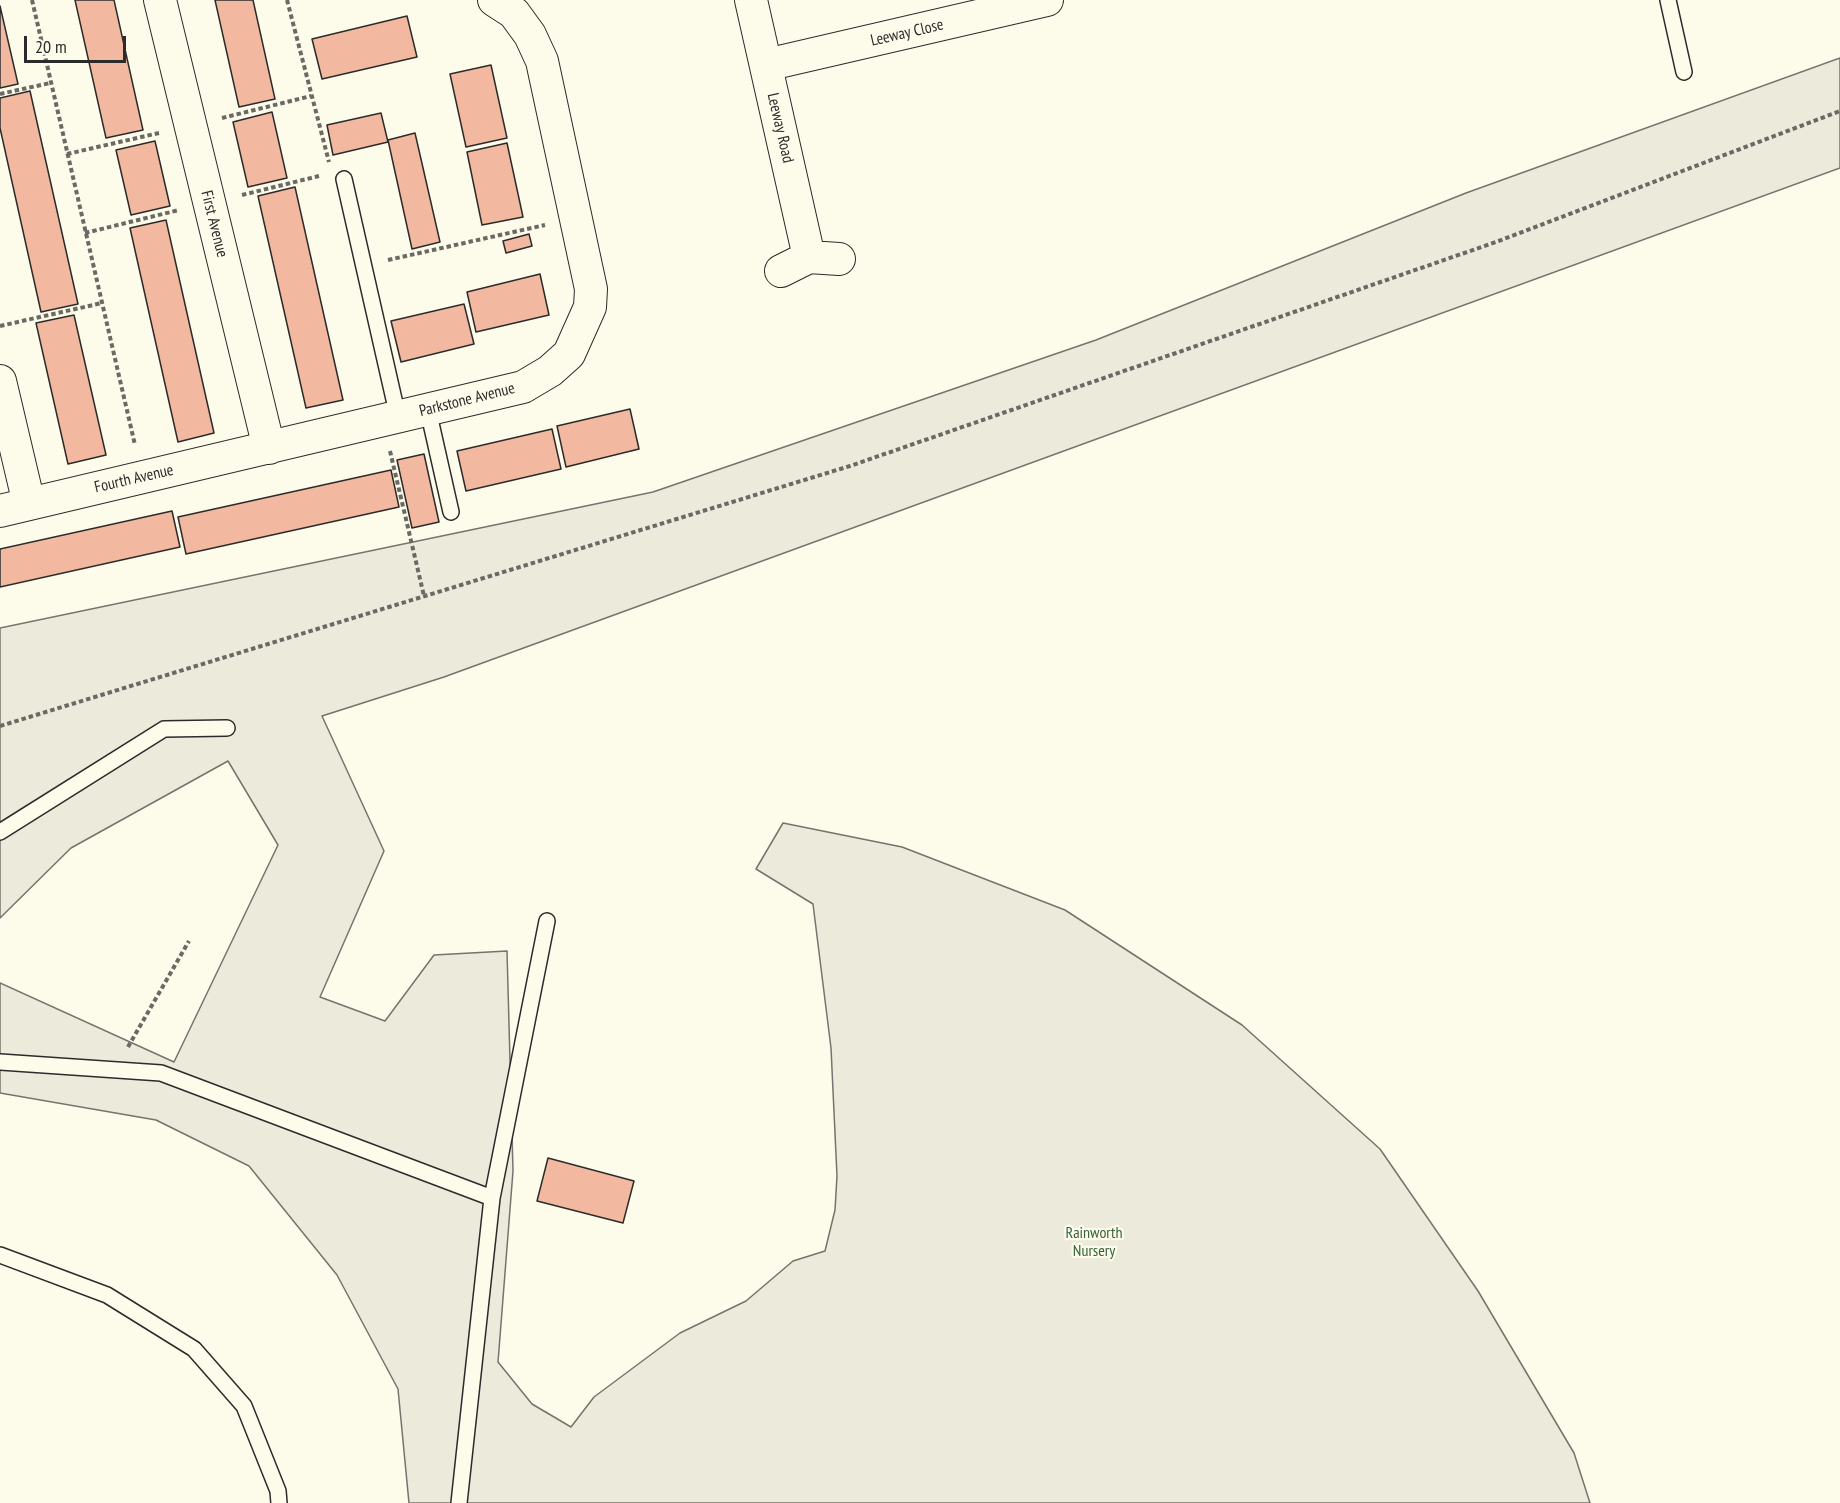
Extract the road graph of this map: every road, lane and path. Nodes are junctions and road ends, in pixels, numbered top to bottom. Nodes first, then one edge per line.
1 (32, 0) edge
2 (160, 0) edge
3 (287, 0) edge
4 (494, 0) edge
5 (751, 0) edge
6 (1047, 0) edge
7 (1668, 0) edge
8 (766, 65) junction
9 (1684, 72) dead end
10 (50, 83) junction
11 (0, 94) edge
12 (1840, 111) edge
13 (344, 179) joint
14 (575, 219) junction
15 (363, 266) junction
16 (781, 272) dead end
17 (102, 303) junction
18 (0, 326) edge
19 (0, 381) edge
20 (428, 410) junction
21 (390, 419) junction
22 (268, 448) junction
23 (143, 478) junction
24 (14, 507) edge
25 (452, 512) dead end
26 (424, 596) junction
27 (0, 726) edge
28 (227, 728) dead end
29 (0, 832) edge
30 (547, 921) dead end
31 (189, 941) dead end
32 (0, 1062) edge
33 (114, 1070) junction
34 (492, 1198) junction
35 (0, 1255) edge
36 (279, 1503) edge
37 (459, 1503) edge

1 - 10 path
2 - 22 street, First Avenue
3 - 13 path
4 - 14 street, Parkstone Avenue
5 - 8 street, Leeway Road
6 - 8 street, Leeway Close
7 - 9 lane
8 - 16 street, Leeway Road
10 - 11 path
10 - 17 path
12 - 26 path
13 - 15 lane, Parkstone Avenue
14 - 15 path
14 - 20 street, Parkstone Avenue
15 - 21 lane, Parkstone Avenue
17 - 18 path
17 - 23 path
19 - 24 street
20 - 21 street, Parkstone Avenue
20 - 25 lane
21 - 22 street, Fourth Avenue
21 - 26 path
22 - 23 street, Fourth Avenue
23 - 24 street, Fourth Avenue
26 - 27 path
28 - 29 lane
30 - 34 lane
31 - 33 path
32 - 33 lane
33 - 34 lane
34 - 37 lane
35 - 36 lane

